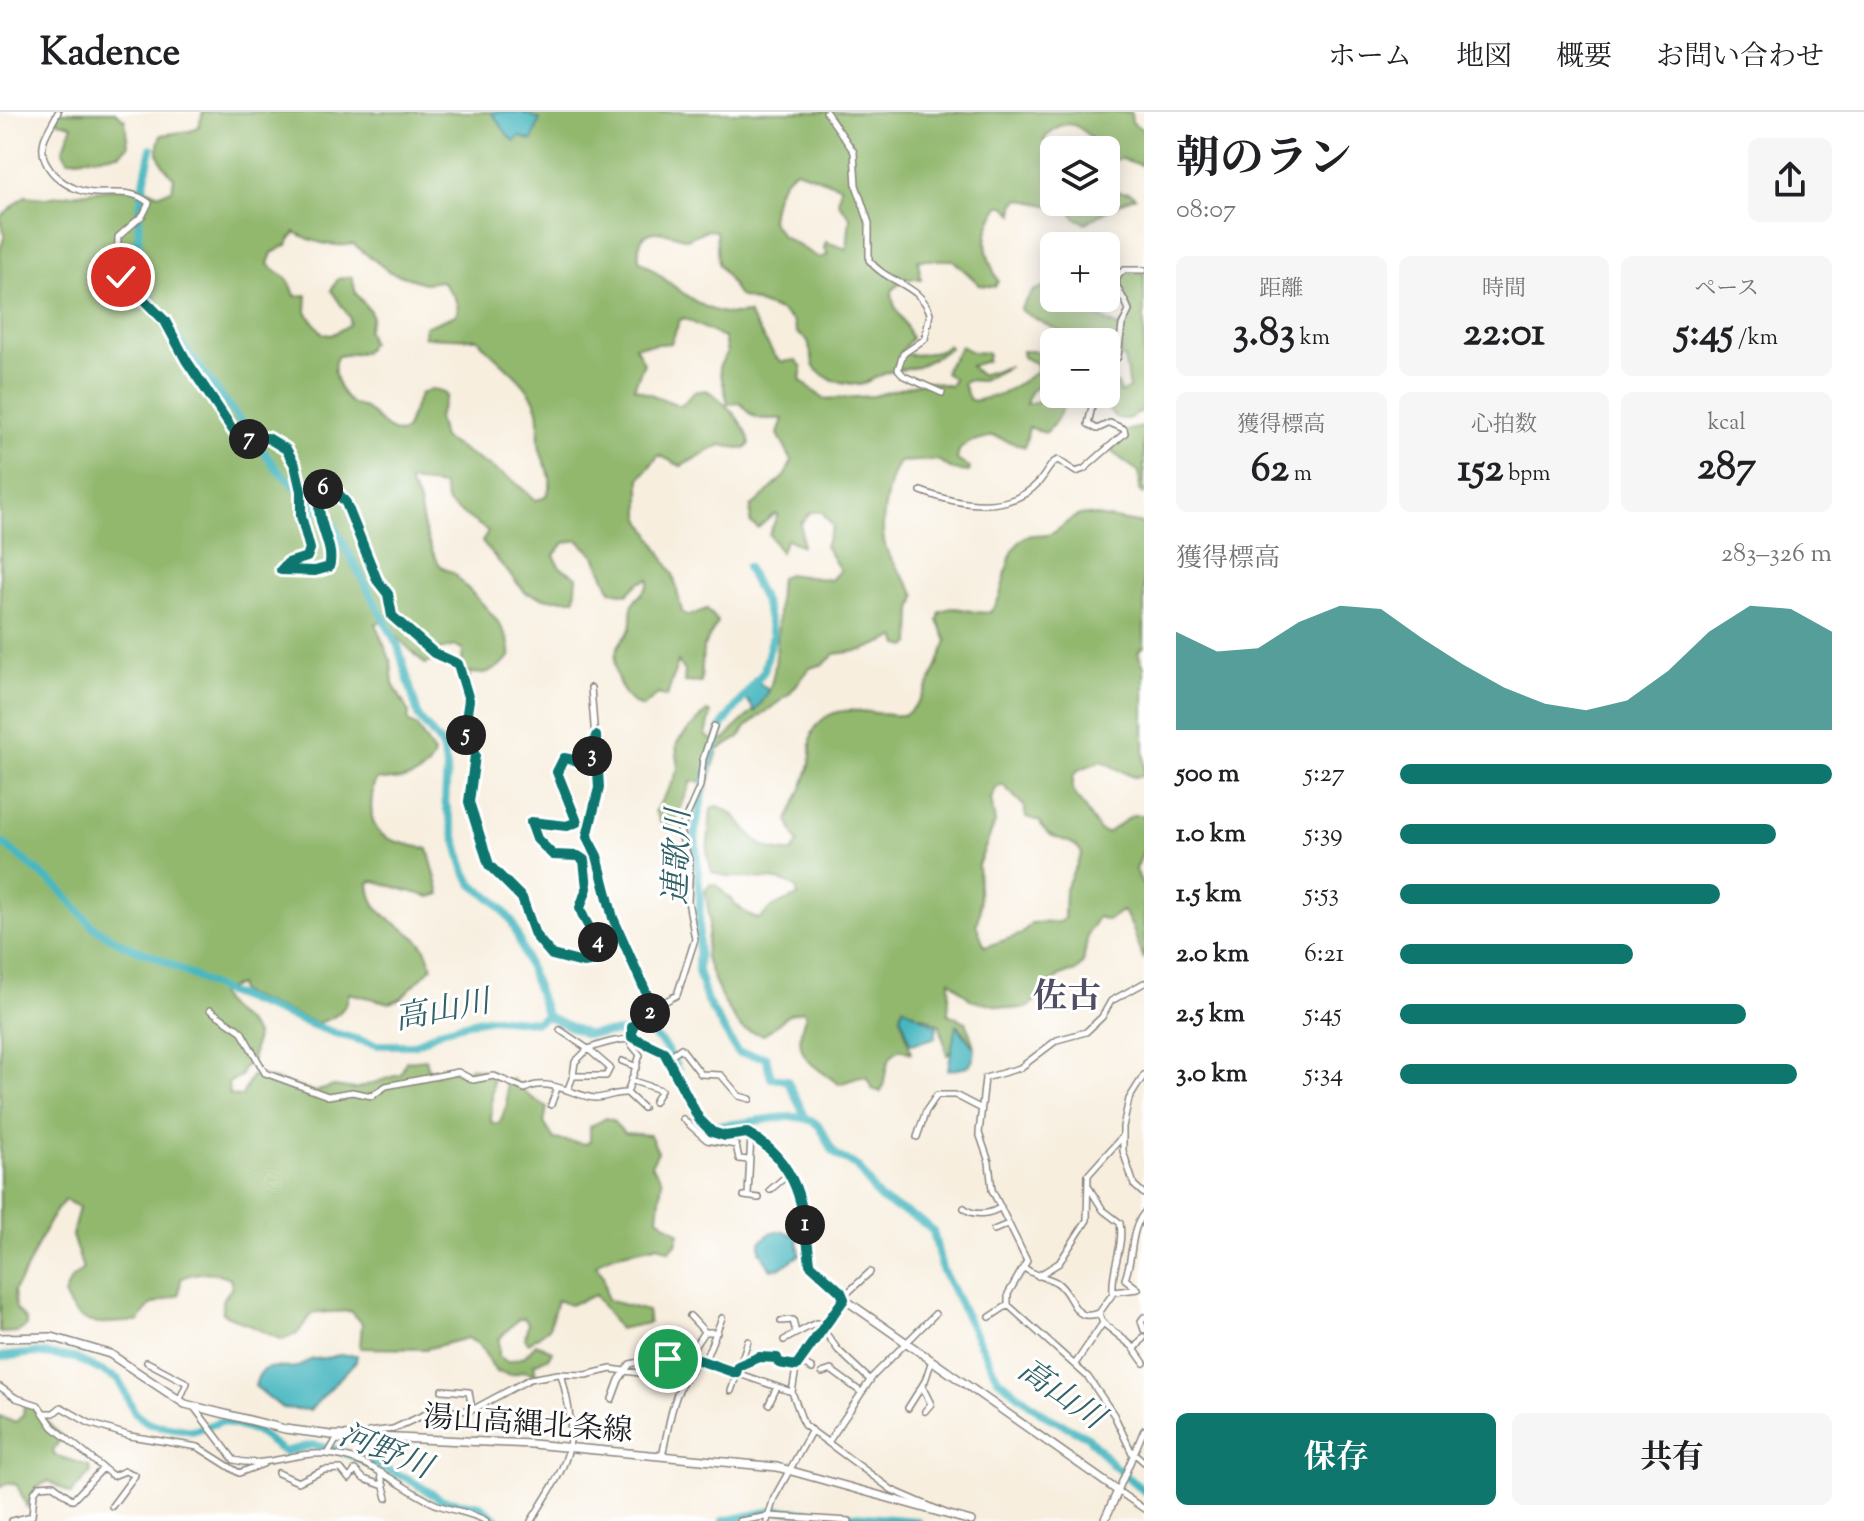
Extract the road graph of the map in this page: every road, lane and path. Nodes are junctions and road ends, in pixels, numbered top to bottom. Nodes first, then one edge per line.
1 (58, 112) edge
2 (826, 112) edge
3 (1144, 270) edge
4 (1120, 338) edge
5 (942, 393) dead end
6 (1092, 408) edge
7 (921, 491) dead end
8 (591, 688) dead end
9 (714, 726) dead end
10 (596, 736) junction
11 (1144, 983) edge
12 (653, 1008) junction
13 (210, 1010) dead end
14 (560, 1030) dead end
15 (632, 1037) junction
16 (588, 1049) junction
17 (670, 1056) junction
18 (622, 1061) dead end
19 (637, 1067) junction
20 (1144, 1075) edge
21 (573, 1076) junction
22 (633, 1081) junction
23 (557, 1088) junction
24 (568, 1089) junction
25 (627, 1093) junction
26 (750, 1099) dead end
27 (654, 1102) dead end
28 (551, 1105) dead end
29 (643, 1108) dead end
30 (980, 1108) junction
31 (683, 1119) dead end
32 (751, 1135) junction
33 (1123, 1136) junction
34 (917, 1137) dead end
35 (749, 1160) junction
36 (791, 1172) junction
37 (1087, 1186) junction
38 (770, 1190) dead end
39 (1144, 1194) edge
40 (759, 1198) dead end
41 (1001, 1207) junction
42 (964, 1208) dead end
43 (1144, 1213) edge
44 (1008, 1224) junction
45 (994, 1230) dead end
46 (1026, 1269) junction
47 (870, 1272) dead end
48 (1038, 1276) junction
49 (1142, 1290) edge
50 (1113, 1292) junction
51 (844, 1298) junction
52 (1008, 1305) junction
53 (1099, 1313) junction
54 (935, 1314) dead end
55 (690, 1316) dead end
56 (990, 1317) dead end
57 (1144, 1317) edge
58 (722, 1318) dead end
59 (781, 1321) dead end
60 (1103, 1323) junction
61 (823, 1326) junction
62 (1144, 1330) edge
63 (705, 1332) junction
64 (717, 1332) junction
65 (796, 1333) junction
66 (1144, 1337) edge
67 (0, 1338) edge
68 (650, 1340) dead end
69 (784, 1340) dead end
70 (748, 1341) dead end
71 (904, 1345) junction
72 (694, 1347) dead end
73 (1139, 1347) edge
74 (643, 1361) junction
75 (147, 1362) dead end
76 (702, 1362) junction
77 (797, 1363) junction
78 (931, 1363) junction
79 (1144, 1363) edge
80 (1075, 1364) junction
81 (626, 1369) junction
82 (812, 1369) dead end
83 (737, 1370) junction
84 (822, 1373) dead end
85 (561, 1374) junction
86 (870, 1380) junction
87 (922, 1386) junction
88 (0, 1387) edge
89 (776, 1389) junction
90 (442, 1390) dead end
91 (731, 1391) dead end
92 (792, 1392) junction
93 (861, 1392) junction
94 (612, 1399) dead end
95 (179, 1401) junction
96 (769, 1404) dead end
97 (194, 1407) junction
98 (908, 1408) dead end
99 (472, 1410) junction
100 (925, 1411) dead end
101 (44, 1413) junction
102 (812, 1430) junction
103 (1144, 1430) edge
104 (366, 1437) junction
105 (829, 1441) junction
106 (569, 1447) junction
107 (329, 1450) junction
108 (1133, 1452) junction
109 (662, 1456) junction
110 (1144, 1462) edge
111 (264, 1463) junction
112 (358, 1463) junction
113 (103, 1468) junction
114 (789, 1470) junction
115 (380, 1471) junction
116 (354, 1472) junction
117 (278, 1473) dead end
118 (384, 1486) junction
119 (1118, 1491) junction
120 (387, 1498) dead end
121 (112, 1506) dead end
122 (1144, 1509) edge
123 (950, 1516) junction
124 (768, 1518) edge
125 (788, 1519) edge
126 (800, 1520) edge
127 (12, 1521) edge
128 (486, 1521) edge
129 (531, 1521) edge
130 (740, 1521) edge
131 (849, 1521) edge
132 (971, 1521) edge
133 (1104, 1521) edge

1 - 10 street
2 - 5 street
3 - 4 street
6 - 7 street
8 - 10 street
9 - 12 street
10 - 12 street
11 - 30 street
12 - 15 street
13 - 23 street
14 - 16 street
15 - 16 street
15 - 17 street
15 - 19 street
16 - 21 street
16 - 21 street
17 - 26 street
17 - 32 street
18 - 19 street
19 - 22 street
20 - 33 street
21 - 24 street
22 - 25 street
22 - 27 street
23 - 24 street
23 - 28 street
24 - 25 street
25 - 29 street
30 - 34 street
30 - 41 street
31 - 35 street
32 - 35 street
32 - 36 street
33 - 37 street
33 - 39 street
35 - 40 street
36 - 38 street
36 - 51 street
37 - 48 street
37 - 50 street
41 - 42 street
41 - 44 street
43 - 49 street
44 - 45 street
44 - 46 street
46 - 48 street
46 - 52 street
47 - 51 street
48 - 53 street
49 - 50 street
50 - 53 street
51 - 61 street
51 - 71 main road
52 - 56 street
52 - 80 street
53 - 60 street
54 - 71 street
55 - 63 street
57 - 62 street
58 - 64 street
59 - 65 street
60 - 73 street
60 - 80 street
61 - 65 street
61 - 77 street
61 - 86 street
63 - 64 street
63 - 72 street
64 - 76 street
65 - 69 street
66 - 73 street
67 - 95 main road, 湯山高縄北条線
68 - 74 street
70 - 83 street
71 - 78 main road
71 - 86 street
73 - 79 street
74 - 76 street
74 - 81 street
75 - 95 street
76 - 81 street
76 - 83 street
76 - 109 street
77 - 82 street
77 - 83 street
77 - 92 street
78 - 87 street
78 - 119 main road
80 - 108 street
81 - 85 street
81 - 94 street
83 - 89 street
83 - 91 street
84 - 93 street
85 - 99 street
85 - 106 street
86 - 93 street
87 - 98 street
87 - 100 street
88 - 101 street
89 - 92 street
89 - 96 street
90 - 99 street
92 - 102 street
93 - 105 street
95 - 97 main road, 湯山高縄北条線
97 - 104 main road, 湯山高縄北条線
97 - 111 street
99 - 104 street
101 - 111 street
101 - 113 street
102 - 105 street
102 - 114 street
103 - 108 street
104 - 106 main road, 湯山高縄北条線
104 - 107 street
105 - 123 street
106 - 109 main road, 湯山高縄北条線
106 - 129 street
107 - 111 street
107 - 112 street
108 - 110 street
108 - 119 street
109 - 114 main road, 湯山高縄北条線
112 - 115 street
112 - 116 street
113 - 121 street
113 - 127 street
114 - 123 main road, 湯山高縄北条線
114 - 124 street
115 - 118 street
115 - 128 street
116 - 117 street
116 - 118 street
118 - 120 street
119 - 122 street
119 - 133 main road
123 - 132 main road, 湯山高縄北条線
124 - 125 street
124 - 130 street
125 - 126 street
126 - 131 street

